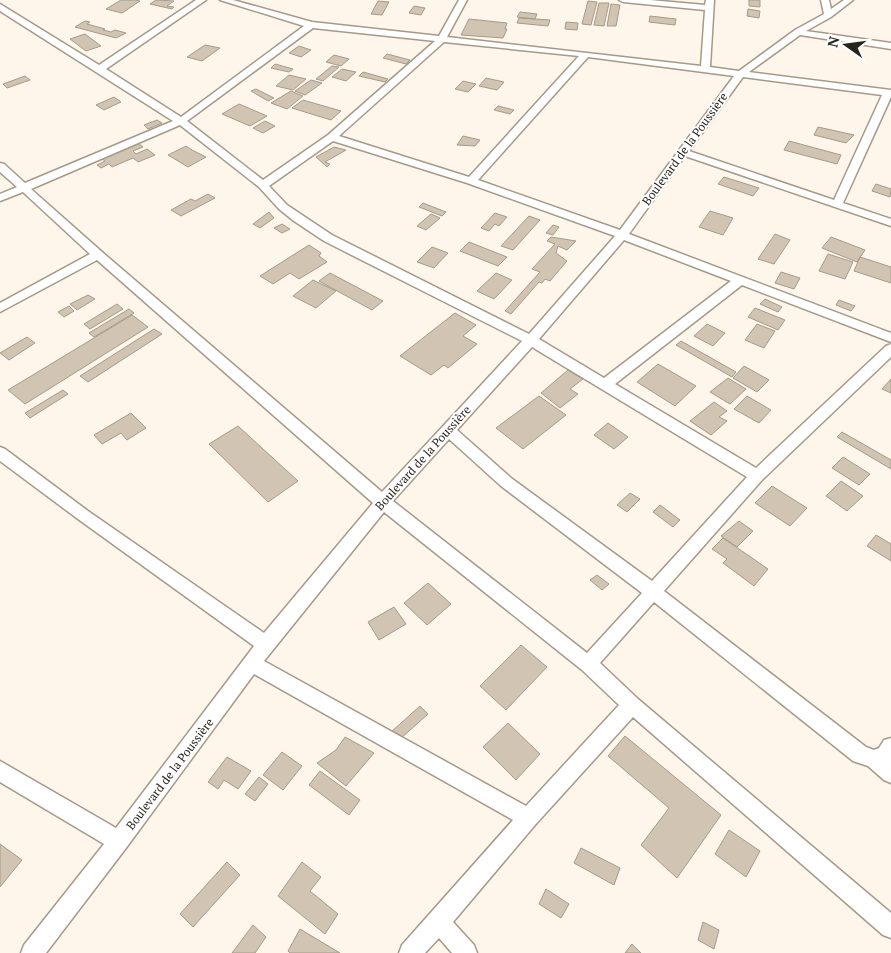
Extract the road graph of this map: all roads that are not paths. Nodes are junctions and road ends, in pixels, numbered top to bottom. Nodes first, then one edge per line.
1 (202, 0) edge
2 (224, 0) edge
3 (463, 0) edge
4 (623, 0) edge
5 (825, 0) edge
6 (850, 0) edge
7 (709, 4) edge
8 (0, 7) edge
9 (828, 15) junction
10 (311, 25) junction
11 (798, 32) junction
12 (441, 40) junction
13 (891, 46) edge
14 (586, 54) junction
15 (100, 69) junction
16 (705, 70) junction
17 (739, 75) junction
18 (890, 93) edge
19 (181, 121) junction
20 (332, 137) junction
21 (683, 152) junction
22 (0, 166) edge
23 (472, 180) junction
24 (263, 185) junction
25 (23, 188) junction
26 (0, 198) edge
27 (837, 205) junction
28 (891, 223) edge
29 (622, 235) junction
30 (98, 255) junction
31 (741, 280) junction
32 (0, 308) edge
33 (891, 338) edge
34 (531, 340) junction
35 (891, 349) edge
36 (605, 384) junction
37 (448, 430) junction
38 (0, 453) edge
39 (757, 476) junction
40 (383, 502) junction
41 (652, 591) junction
42 (266, 644) junction
43 (252, 664) junction
44 (588, 664) junction
45 (632, 705) junction
46 (891, 747) edge
47 (874, 759) junction
48 (0, 771) edge
49 (891, 773) edge
50 (528, 818) junction
51 (119, 842) junction
52 (439, 922) junction
53 (891, 927) edge
54 (32, 953) edge
55 (410, 953) edge
56 (466, 953) edge

1 - 15 street
2 - 10 street
3 - 12 street
4 - 7 street
5 - 9 street
6 - 9 street, Boulevard de la Poussière
7 - 16 street
8 - 15 street
9 - 11 street, Boulevard de la Poussière
10 - 12 street
10 - 19 street
11 - 13 street
11 - 17 street, Boulevard de la Poussière
12 - 14 street
12 - 20 street
14 - 16 street
14 - 23 street
15 - 19 street
16 - 17 street
17 - 18 street
17 - 21 street, Boulevard de la Poussière
18 - 27 street
19 - 24 street
19 - 25 street
20 - 23 street
20 - 24 street
21 - 27 street
21 - 29 street, Boulevard de la Poussière
22 - 25 street
23 - 29 street
24 - 34 street
25 - 26 street
25 - 30 street
27 - 28 street
29 - 31 street
29 - 34 street, Boulevard de la Poussière
30 - 32 street
30 - 40 street
31 - 33 street
31 - 36 street
34 - 36 street
34 - 37 street, Boulevard de la Poussière
35 - 39 street
36 - 39 street
37 - 40 street, Boulevard de la Poussière
37 - 41 street
38 - 42 street
39 - 41 street
40 - 42 street, Boulevard de la Poussière
40 - 44 street
41 - 44 street
41 - 47 street
42 - 43 street, Boulevard de la Poussière
43 - 50 street
43 - 51 street, Boulevard de la Poussière
44 - 45 street
45 - 50 street
45 - 53 street
46 - 47 street
47 - 49 street
48 - 51 street
50 - 52 street
51 - 54 street, Boulevard de la Poussière
52 - 55 street
52 - 56 street

